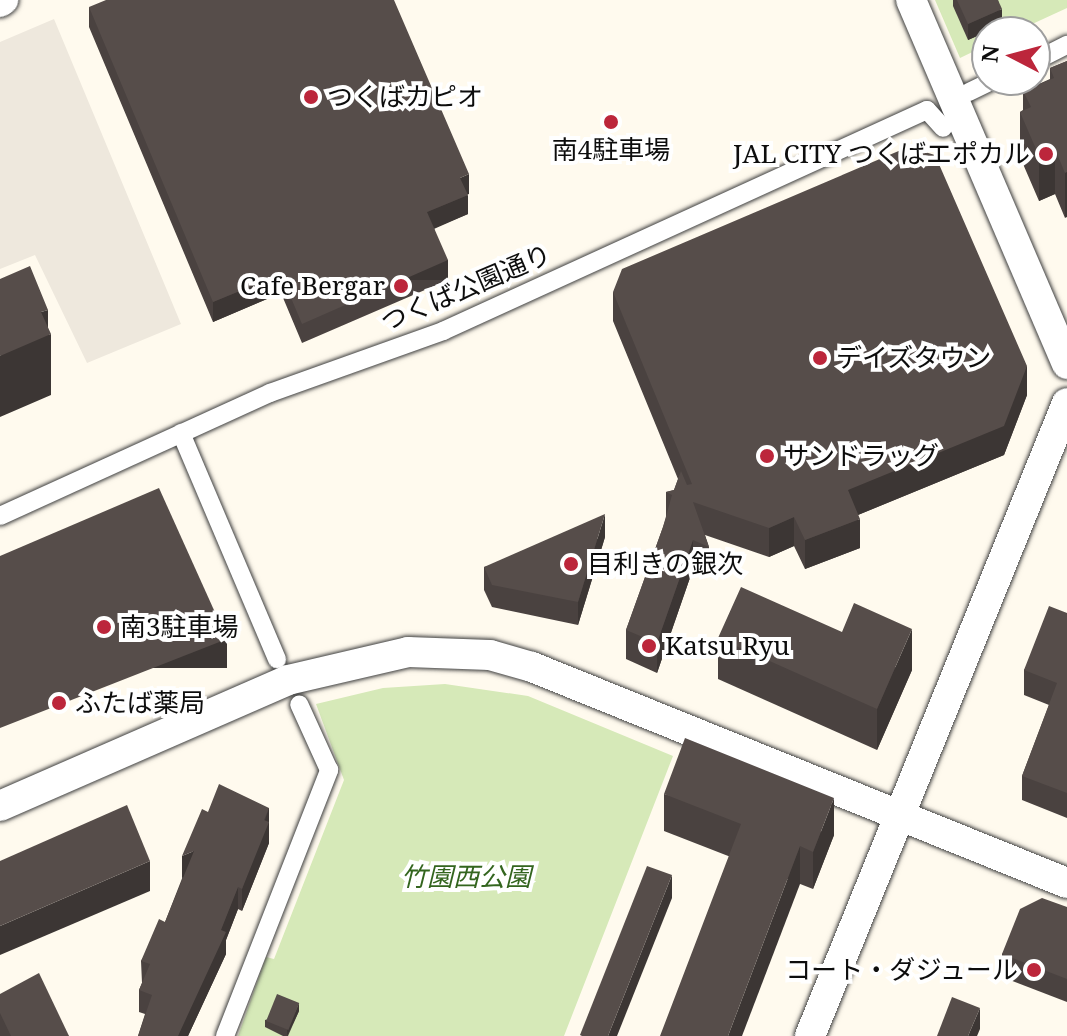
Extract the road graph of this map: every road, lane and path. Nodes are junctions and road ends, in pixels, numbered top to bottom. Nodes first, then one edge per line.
1 (911, 0) edge
2 (943, 128) dead end
3 (1067, 364) edge
4 (1067, 403) edge
5 (181, 433) junction
6 (0, 516) edge
7 (277, 659) dead end
8 (299, 704) dead end
9 (0, 806) edge
10 (899, 812) junction
11 (1067, 883) edge
12 (225, 1036) edge
13 (810, 1036) edge

1 - 3 street
2 - 5 street, つくば公園通り
4 - 10 street
5 - 6 street, つくば公園通り
5 - 7 street
8 - 12 street
9 - 10 street
10 - 11 street
10 - 13 street

